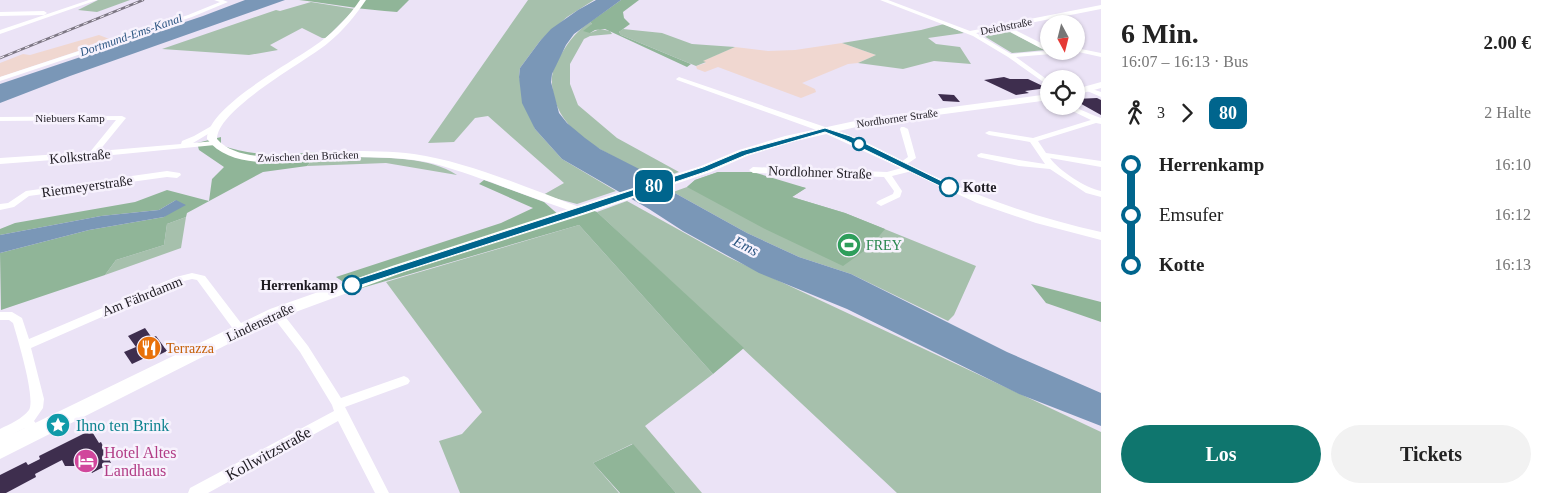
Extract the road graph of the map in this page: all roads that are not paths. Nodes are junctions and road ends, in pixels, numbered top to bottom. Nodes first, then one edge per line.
1 (94, 0) edge
2 (217, 0) edge
3 (363, 0) edge
4 (883, 0) edge
5 (1101, 7) edge
6 (55, 13) junction
7 (0, 14) edge
8 (1003, 26) junction
9 (0, 32) edge
10 (970, 33) junction
11 (1040, 45) edge
12 (1040, 52) edge
13 (1085, 52) edge
14 (1101, 55) edge
15 (1010, 56) junction
16 (1040, 78) edge
17 (0, 79) edge
18 (679, 79) dead end
19 (1101, 85) edge
20 (1085, 89) edge
21 (1085, 91) edge
22 (1101, 95) edge
23 (1040, 99) edge
24 (1085, 114) edge
25 (0, 119) edge
26 (1099, 121) edge
27 (215, 126) junction
28 (904, 129) dead end
29 (825, 130) junction
30 (989, 133) dead end
31 (1033, 140) junction
32 (215, 143) junction
33 (160, 149) junction
34 (92, 155) junction
35 (981, 155) dead end
36 (1044, 155) junction
37 (0, 161) edge
38 (1101, 164) edge
39 (905, 167) junction
40 (1052, 167) junction
41 (753, 170) dead end
42 (177, 175) dead end
43 (887, 175) junction
44 (1101, 194) edge
45 (607, 202) joint
46 (880, 203) dead end
47 (0, 207) edge
48 (581, 211) junction
49 (1101, 236) edge
50 (276, 313) junction
51 (0, 316) edge
52 (240, 330) junction
53 (24, 346) junction
54 (404, 381) dead end
55 (339, 409) junction
56 (31, 426) junction
57 (0, 436) edge
58 (0, 450) edge
59 (195, 493) edge
60 (382, 493) edge

1 - 6 street
2 - 17 street
3 - 27 street
4 - 10 street
5 - 8 street, Deichstraße
6 - 7 street
6 - 9 street
8 - 10 street, Deichstraße
8 - 11 street
10 - 15 street
12 - 15 street
13 - 14 street
15 - 16 street
18 - 29 street
19 - 20 main road
21 - 22 street
23 - 29 main road, Nordhorner Straße
24 - 26 street
25 - 34 street, Niebuers Kamp
26 - 31 street
27 - 32 street
27 - 33 street, Kolkstraße
28 - 39 street
29 - 39 street, Nordlohner Straße
29 - 45 main road, Nordhorner Straße
30 - 31 street
31 - 36 street
32 - 33 street, Kolkstraße
32 - 48 street, Zwischen den Brücken
33 - 34 street, Kolkstraße
34 - 37 street, Kolkstraße
35 - 40 street
36 - 38 street
36 - 40 street
39 - 43 street, Nordlohner Straße
39 - 49 street, Nordlohner Straße
40 - 44 street
41 - 43 street, Nordlohner Straße
42 - 47 street, Rietmeyerstraße
43 - 46 street, Nordlohner Straße
45 - 48 main road, Lindenstraße
48 - 50 main road, Lindenstraße
50 - 52 main road, Lindenstraße
50 - 55 street
51 - 53 street
52 - 53 street, Am Fährdamm
52 - 56 main road, Lindenstraße
53 - 56 street
54 - 55 street, Kollwitzstraße
55 - 59 street, Kollwitzstraße
55 - 60 street
56 - 57 street, Lindenstraße
56 - 58 main road, Lindenstraße

